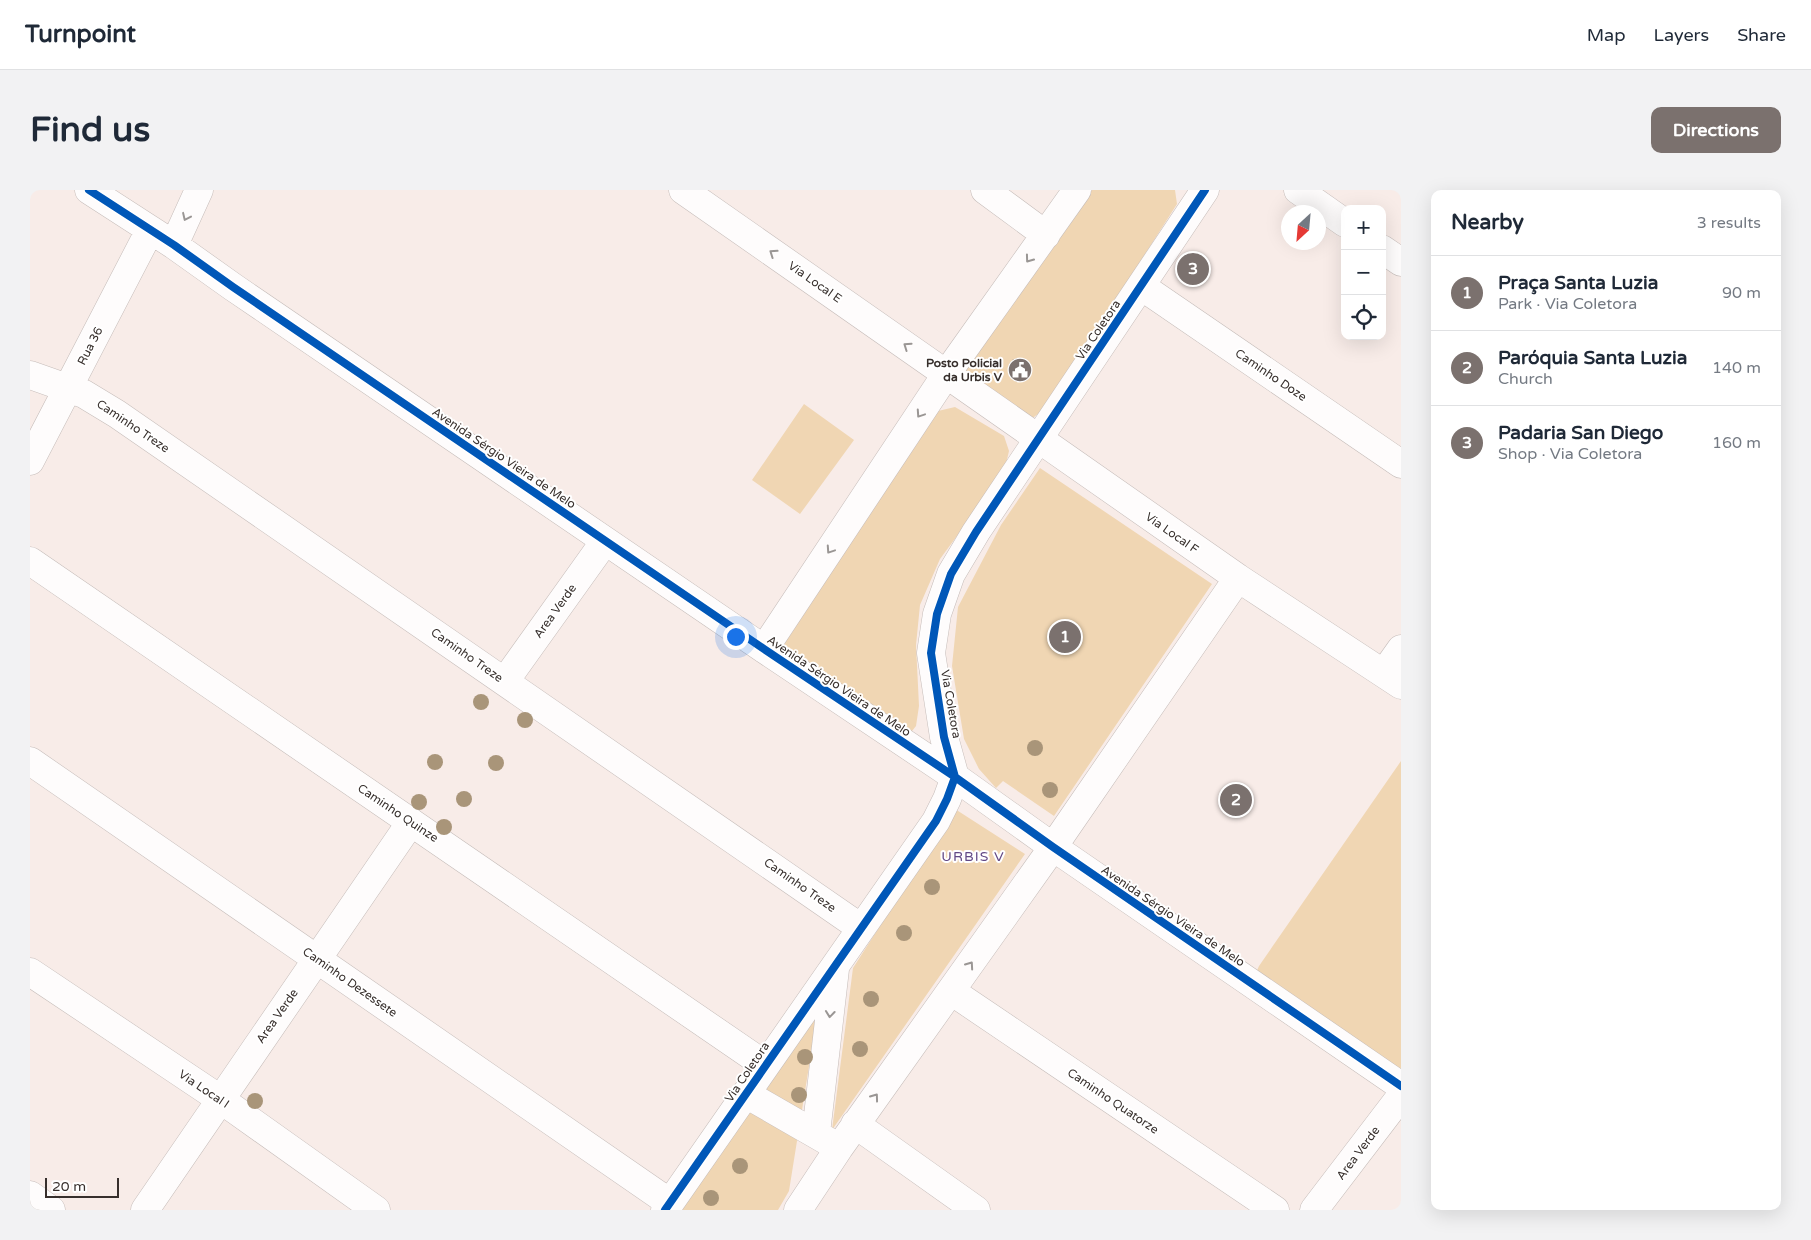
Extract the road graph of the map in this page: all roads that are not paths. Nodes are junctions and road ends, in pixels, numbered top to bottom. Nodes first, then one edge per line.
1 (89, 190) edge
2 (199, 190) edge
3 (682, 190) edge
4 (985, 190) edge
5 (1077, 190) edge
6 (1298, 190) edge
7 (1199, 194) edge
8 (1341, 220) edge
9 (150, 230) junction
10 (1046, 235) junction
11 (174, 245) junction
12 (1383, 250) edge
13 (1401, 262) edge
14 (1141, 286) junction
15 (947, 374) junction
16 (30, 375) edge
17 (69, 388) junction
18 (1038, 440) junction
19 (30, 461) edge
20 (1401, 464) edge
21 (605, 541) junction
22 (30, 561) edge
23 (1238, 578) junction
24 (764, 649) junction
25 (1401, 649) edge
26 (1392, 679) edge
27 (504, 681) junction
28 (30, 761) edge
29 (955, 777) junction
30 (411, 822) junction
31 (1053, 847) junction
32 (861, 928) junction
33 (316, 959) junction
34 (835, 965) junction
35 (30, 972) edge
36 (951, 991) junction
37 (765, 1065) junction
38 (1401, 1086) edge
39 (746, 1094) junction
40 (1401, 1096) edge
41 (220, 1099) junction
42 (855, 1124) junction
43 (827, 1141) junction
44 (30, 1195) edge
45 (668, 1206) edge
46 (51, 1210) edge
47 (145, 1210) edge
48 (376, 1210) edge
49 (798, 1210) edge
50 (976, 1210) edge
51 (1275, 1210) edge
52 (1314, 1210) edge

1 - 9 street, Avenida Sérgio Vieira de Melo
2 -> 11 street
15 -> 3 street, Via Local E
4 - 10 street
5 - 10 street
6 - 8 street
7 - 14 street, Via Coletora
9 - 11 street, Avenida Sérgio Vieira de Melo
9 - 17 street, Rua 36
10 -> 15 street
11 - 21 street, Avenida Sérgio Vieira de Melo
12 - 13 street
14 - 18 street, Via Coletora
14 - 20 street, Caminho Doze
15 - 18 street, Via Local F
15 -> 24 street
16 - 17 street, Caminho Treze
17 - 19 street, Rua 36
17 - 27 street, Caminho Treze
18 - 23 street, Via Local F
18 - 29 street, Via Coletora
21 - 24 street, Avenida Sérgio Vieira de Melo
21 - 27 street, Area Verde
22 - 30 street, Caminho Quinze
23 - 26 street, Via Local F
23 - 31 street
24 - 29 street, Avenida Sérgio Vieira de Melo
25 - 26 street
27 - 32 street, Caminho Treze
28 - 33 street, Caminho Dezessete
29 - 31 street, Avenida Sérgio Vieira de Melo
29 - 32 street, Via Coletora
30 - 33 street, Area Verde
30 - 37 street, Caminho Quinze
36 -> 31 street
31 - 38 street, Avenida Sérgio Vieira de Melo
32 - 34 street, Via Coletora
33 - 41 street, Area Verde
33 - 45 street, Caminho Dezessete
34 - 37 street, Via Coletora
34 -> 43 street
35 - 41 street, Via Local I
42 -> 36 street
36 - 51 street, Caminho Quatorze
37 - 39 street, Via Coletora
39 - 43 street
39 - 45 street, Via Coletora
40 - 52 street, Area Verde
41 - 47 street, Area Verde
41 - 48 street, Via Local I
42 - 43 street
42 - 50 street
43 - 49 street
44 - 46 street

